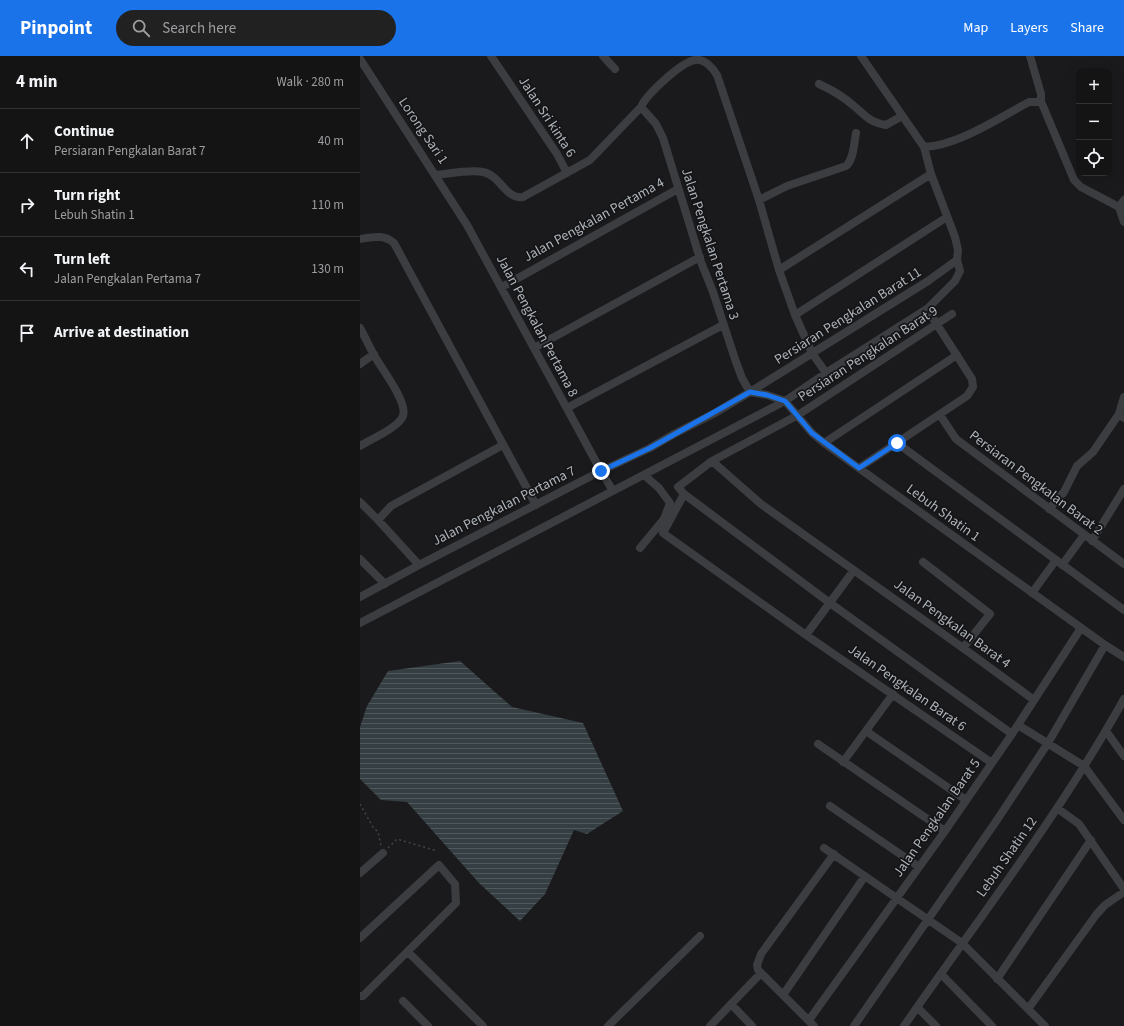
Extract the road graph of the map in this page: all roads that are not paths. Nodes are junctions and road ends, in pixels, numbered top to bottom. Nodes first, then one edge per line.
1 (491, 56) edge
2 (603, 56) edge
3 (861, 56) edge
4 (1030, 56) edge
5 (360, 59) edge
6 (615, 69) dead end
7 (820, 84) dead end
8 (1040, 102) junction
9 (641, 107) junction
10 (902, 116) junction
11 (856, 133) dead end
12 (924, 147) junction
13 (566, 173) junction
14 (931, 174) junction
15 (436, 175) junction
16 (678, 189) junction
17 (759, 200) junction
18 (1122, 204) edge
19 (947, 217) junction
20 (1124, 222) edge
21 (360, 239) edge
22 (700, 257) junction
23 (957, 260) junction
24 (779, 270) junction
25 (502, 287) junction
26 (927, 309) junction
27 (952, 314) dead end
28 (795, 315) junction
29 (937, 323) junction
30 (723, 325) junction
31 (360, 328) edge
32 (534, 348) junction
33 (812, 353) junction
34 (374, 354) junction
35 (957, 355) junction
36 (360, 364) edge
37 (826, 373) junction
38 (750, 392) junction
39 (1124, 398) edge
40 (785, 401) junction
41 (567, 408) junction
42 (940, 414) junction
43 (798, 415) junction
44 (1121, 416) edge
45 (824, 443) junction
46 (897, 443) junction
47 (503, 445) junction
48 (360, 446) edge
49 (712, 461) junction
50 (859, 468) junction
51 (601, 471) junction
52 (644, 475) junction
53 (1124, 489) edge
54 (613, 491) junction
55 (684, 494) junction
56 (360, 502) edge
57 (536, 506) junction
58 (1049, 509) junction
59 (378, 520) junction
60 (1084, 535) junction
61 (1092, 541) junction
62 (640, 548) dead end
63 (360, 559) edge
64 (923, 562) dead end
65 (1059, 562) junction
66 (1124, 564) edge
67 (419, 565) junction
68 (854, 570) junction
69 (385, 584) junction
70 (1032, 593) junction
71 (360, 597) edge
72 (830, 603) junction
73 (1124, 610) edge
74 (360, 623) edge
75 (1081, 628) junction
76 (806, 635) junction
77 (1105, 645) junction
78 (963, 648) junction
79 (1124, 657) edge
80 (893, 694) junction
81 (1124, 699) edge
82 (1034, 700) junction
83 (1018, 725) junction
84 (866, 731) junction
85 (1106, 732) junction
86 (1012, 734) junction
87 (818, 744) dead end
88 (1048, 744) junction
89 (1124, 756) edge
90 (843, 762) junction
91 (992, 763) junction
92 (1084, 766) junction
93 (966, 800) junction
94 (830, 806) dead end
95 (1057, 808) junction
96 (1124, 820) edge
97 (945, 831) junction
98 (1091, 840) junction
99 (824, 848) dead end
100 (383, 853) road end
101 (834, 854) junction
102 (919, 867) junction
103 (360, 873) edge
104 (865, 876) junction
105 (1124, 888) edge
106 (1124, 892) edge
107 (897, 898) junction
108 (927, 919) junction
109 (700, 936) dead end
110 (360, 938) edge
111 (962, 944) junction
112 (408, 952) junction
113 (760, 972) junction
114 (941, 974) junction
115 (997, 979) junction
116 (783, 995) junction
117 (360, 996) edge
118 (403, 1001) dead end
119 (730, 1004) junction
120 (917, 1007) junction
121 (1028, 1009) junction
122 (811, 1023) edge
123 (428, 1026) edge
124 (483, 1026) edge
125 (608, 1026) edge
126 (710, 1026) edge
127 (752, 1026) edge
128 (854, 1026) edge
129 (904, 1026) edge
130 (936, 1026) edge
131 (992, 1026) edge
132 (1045, 1026) edge

1 - 13 street, Jalan Sri kinta 6
2 - 6 street
3 - 10 street
4 - 8 street
5 - 15 street, Lorong Sari 1
7 - 10 street
8 - 12 street
8 - 18 street
9 - 13 street
9 - 16 street, Jalan Pengkalan Pertama 3
9 - 17 street
10 - 12 street
11 - 17 street
12 - 14 street
13 - 15 street, Lorong Sari 1
14 - 19 street
14 - 24 street
15 - 25 street, Jalan Pengkalan Pertama 8
16 - 22 street, Jalan Pengkalan Pertama 3
16 - 25 street, Jalan Pengkalan Pertama 4
17 - 24 street
18 - 20 street
19 - 23 street
19 - 28 street
21 - 47 street
22 - 30 street, Jalan Pengkalan Pertama 3
22 - 32 street
23 - 26 street
23 - 33 street, Persiaran Pengkalan Barat 11
24 - 28 street
25 - 32 street, Jalan Pengkalan Pertama 8
26 - 29 street
26 - 37 street
27 - 29 street, Persiaran Pengkalan Barat 9
28 - 33 street
29 - 35 street
29 - 43 street, Persiaran Pengkalan Barat 9
30 - 38 street, Jalan Pengkalan Pertama 3
30 - 41 street
31 - 34 street
32 - 41 street, Jalan Pengkalan Pertama 8
33 - 37 street
33 - 38 street, Persiaran Pengkalan Barat 11
34 - 36 street
34 - 48 street
35 - 42 street
35 - 45 street
37 - 40 street
38 - 40 street, Lebuh Shatin 1
38 - 51 street, Jalan Pengkalan Pertama 7
39 - 44 street
40 - 43 street, Lebuh Shatin 1
40 - 52 street
41 - 51 street, Jalan Pengkalan Pertama 8
42 - 46 street
42 - 58 street, Persiaran Pengkalan Barat 2
43 - 45 street, Lebuh Shatin 1
43 - 49 street, Persiaran Pengkalan Barat 9
44 - 58 street
45 - 50 street, Lebuh Shatin 1
46 - 50 street
46 - 65 street
47 - 57 street
47 - 59 street
49 - 55 street, Persiaran Pengkalan Barat 9
49 - 68 street, Jalan Pengkalan Barat 4
50 - 70 street, Lebuh Shatin 1
51 - 54 street, Jalan Pengkalan Pertama 8
51 - 57 street, Jalan Pengkalan Pertama 7
52 - 54 street
52 - 62 street
53 - 61 street
54 - 74 street
55 - 72 street
55 - 76 street, Jalan Pengkalan Barat 6
56 - 59 street
57 - 67 street, Jalan Pengkalan Pertama 7
58 - 60 street, Persiaran Pengkalan Barat 2
59 - 67 street
60 - 61 street, Persiaran Pengkalan Barat 2
60 - 65 street
61 - 66 street, Persiaran Pengkalan Barat 2
63 - 69 street
64 - 78 street
65 - 70 street
65 - 73 street
67 - 69 street, Jalan Pengkalan Pertama 7
68 - 72 street
68 - 78 street, Jalan Pengkalan Barat 4
69 - 71 street, Jalan Pengkalan Pertama 7
70 - 75 street, Lebuh Shatin 1
72 - 76 street
72 - 86 street
75 - 77 street, Lebuh Shatin 1
75 - 82 street, Jalan Pengkalan Barat 5
76 - 80 street, Jalan Pengkalan Barat 6
77 - 79 street, Lebuh Shatin 1
77 - 88 street
78 - 82 street, Jalan Pengkalan Barat 4
80 - 84 street
80 - 91 street, Jalan Pengkalan Barat 6
81 - 85 street, Lebuh Shatin 12
82 - 83 street, Jalan Pengkalan Barat 5
83 - 86 street, Jalan Pengkalan Barat 5
83 - 88 street
84 - 90 street
84 - 93 street
85 - 89 street
85 - 92 street, Lebuh Shatin 12
86 - 91 street, Jalan Pengkalan Barat 5
87 - 90 street
88 - 92 street
88 - 108 street
90 - 97 street
91 - 93 street, Jalan Pengkalan Barat 5
92 - 95 street, Lebuh Shatin 12
92 - 96 street
93 - 97 street, Jalan Pengkalan Barat 5
94 - 102 street
95 - 98 street
95 - 111 street, Lebuh Shatin 12
97 - 102 street, Jalan Pengkalan Barat 5
98 - 105 street
98 - 115 street
99 - 101 street
100 - 103 street
101 - 104 street
101 - 113 street
102 - 107 street, Jalan Pengkalan Barat 5
104 - 107 street
104 - 116 street
106 - 121 street
107 - 108 street
107 - 122 street, Jalan Pengkalan Barat 5
108 - 111 street
108 - 128 street
109 - 125 street
110 - 112 street
111 - 114 street, Lebuh Shatin 12
111 - 115 street
112 - 117 street
112 - 124 street
113 - 116 street
113 - 119 street
114 - 120 street, Lebuh Shatin 12
114 - 131 street
115 - 121 street
116 - 122 street
118 - 123 street
119 - 126 street
119 - 127 street
120 - 129 street, Lebuh Shatin 12
120 - 130 street
121 - 132 street

